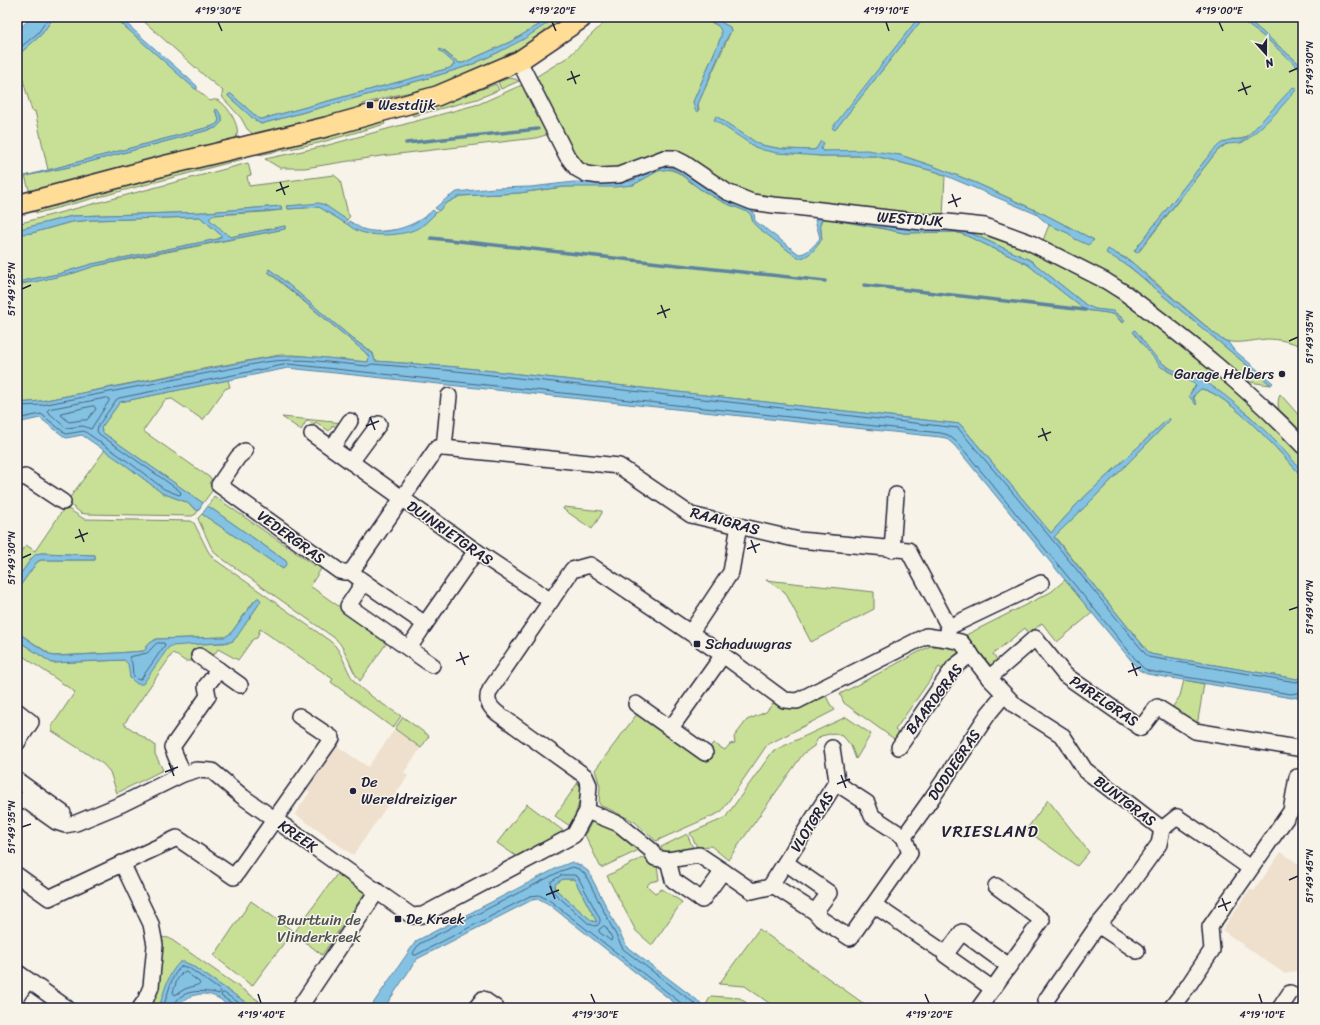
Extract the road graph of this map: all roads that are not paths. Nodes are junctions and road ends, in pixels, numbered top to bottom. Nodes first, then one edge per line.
1 (582, 18) edge
2 (520, 64) junction
3 (17, 205) edge
4 (449, 396) dead end
5 (350, 421) dead end
6 (379, 424) dead end
7 (312, 434) dead end
8 (1303, 446) edge
9 (332, 448) junction
10 (444, 448) junction
11 (245, 451) dead end
12 (351, 462) junction
13 (17, 479) edge
14 (896, 495) dead end
15 (402, 499) junction
16 (63, 502) dead end
17 (739, 525) junction
18 (892, 550) junction
19 (476, 551) junction
20 (351, 572) junction
21 (364, 582) junction
22 (1041, 583) dead end
23 (551, 601) junction
24 (425, 624) junction
25 (691, 632) junction
26 (948, 633) junction
27 (409, 648) junction
28 (971, 654) junction
29 (724, 655) junction
30 (199, 656) dead end
31 (432, 665) dead end
32 (219, 670) junction
33 (989, 678) junction
34 (240, 685) dead end
35 (1004, 695) junction
36 (636, 704) dead end
37 (17, 710) edge
38 (299, 716) dead end
39 (671, 728) junction
40 (17, 743) edge
41 (899, 747) dead end
42 (832, 748) dead end
43 (1303, 749) edge
44 (705, 753) dead end
45 (183, 774) junction
46 (1303, 778) edge
47 (17, 780) edge
48 (837, 781) junction
49 (17, 801) edge
50 (587, 811) junction
51 (63, 813) dead end
52 (276, 820) junction
53 (1162, 829) junction
54 (904, 837) junction
55 (668, 860) junction
56 (786, 863) junction
57 (122, 864) junction
58 (1250, 868) junction
59 (723, 870) junction
60 (17, 875) edge
61 (774, 886) junction
62 (996, 886) dead end
63 (377, 892) junction
64 (874, 905) junction
65 (815, 912) junction
66 (1098, 925) junction
67 (939, 949) dead end
68 (1137, 951) dead end
69 (1009, 966) junction
70 (23, 976) edge
71 (993, 989) junction
72 (1290, 993) dead end
73 (17, 996) edge
74 (480, 1004) edge
75 (68, 1008) edge
76 (140, 1008) edge
77 (298, 1008) edge
78 (496, 1008) edge
79 (979, 1008) edge
80 (1048, 1008) edge
81 (1171, 1008) edge
82 (1280, 1008) edge

1 - 2 main road
2 - 3 main road
2 - 8 street, WESTDIJK
4 - 10 street
5 - 9 street
6 - 12 street
7 - 9 street, DUINRIETGRAS
9 - 12 street, DUINRIETGRAS
10 - 15 street
10 - 17 street, RAAIGRAS
11 - 20 street, VEDERGRAS
12 - 15 street, DUINRIETGRAS
13 - 16 street
14 - 18 street
15 - 19 street, DUINRIETGRAS
15 - 20 street
17 - 18 street, RAAIGRAS
17 - 25 street
18 - 26 street, RAAIGRAS
19 - 23 street, DUINRIETGRAS
19 - 24 street
20 - 21 street, VEDERGRAS
21 - 24 street, VEDERGRAS
21 - 27 street
22 - 26 street
23 - 25 street
23 - 50 street
24 - 27 street
25 - 29 street
26 - 28 street
26 - 29 street
27 - 31 street
28 - 33 street, BUNTGRAS
28 - 41 street, BAARDGRAS
29 - 39 street
30 - 32 street
32 - 34 street
32 - 45 street
33 - 35 street, BUNTGRAS
33 - 43 street, PARELGRAS
35 - 53 street, BUNTGRAS
35 - 54 street, DODDEGRAS
36 - 39 street
37 - 40 street
38 - 52 street
39 - 44 street
42 - 48 street, VLOTGRAS
45 - 49 street, KREEK
45 - 52 street, KREEK
46 - 58 street
47 - 51 street
48 - 54 street, VLOTGRAS
48 - 56 street, VLOTGRAS
50 - 55 street
50 - 63 street, KREEK
52 - 57 street
52 - 63 street, KREEK
53 - 58 street
53 - 66 street, BUNTGRAS
54 - 64 street
55 - 59 street
55 - 59 street
56 - 61 street, VLOTGRAS
56 - 65 street, VLOTGRAS
57 - 60 street
57 - 76 street
58 - 81 street
59 - 61 street
61 - 65 street
62 - 69 street
63 - 77 street
64 - 65 street
64 - 67 street
66 - 68 street
66 - 80 street, BUNTGRAS
69 - 71 street
69 - 71 street
70 - 73 street
70 - 75 street
71 - 79 street
72 - 82 street
74 - 78 street

